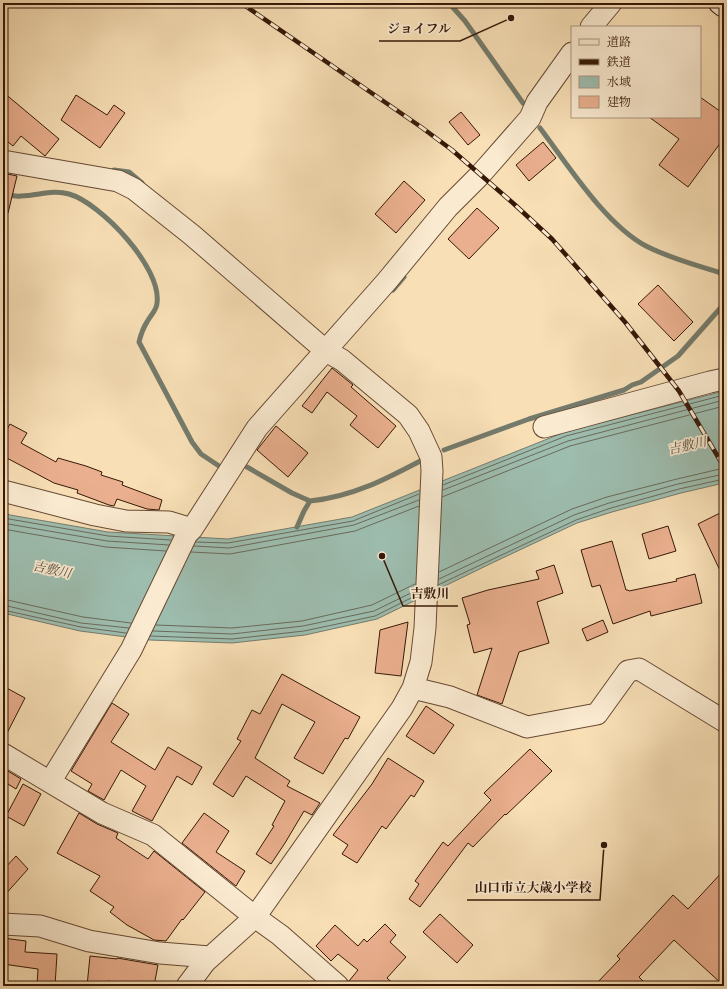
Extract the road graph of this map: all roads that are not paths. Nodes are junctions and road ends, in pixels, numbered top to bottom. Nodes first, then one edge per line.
1 (611, 3) edge
2 (720, 3) edge
3 (724, 6) edge
4 (592, 26) edge
5 (571, 54) edge
6 (3, 161) edge
7 (326, 351) junction
8 (724, 379) edge
9 (544, 427) dead end
10 (3, 491) edge
11 (189, 532) junction
12 (412, 688) junction
13 (724, 721) edge
14 (3, 754) edge
15 (50, 782) junction
16 (255, 917) junction
17 (3, 924) edge
18 (210, 957) junction
19 (187, 986) edge
20 (338, 986) edge

1 - 4 street
2 - 3 main road
5 - 7 street
6 - 7 street
7 - 11 street
7 - 12 street
8 - 9 street
10 - 11 street
11 - 15 street
12 - 13 street
12 - 16 street
14 - 15 street
15 - 16 street
16 - 18 street
16 - 20 street
17 - 18 street
18 - 19 street

